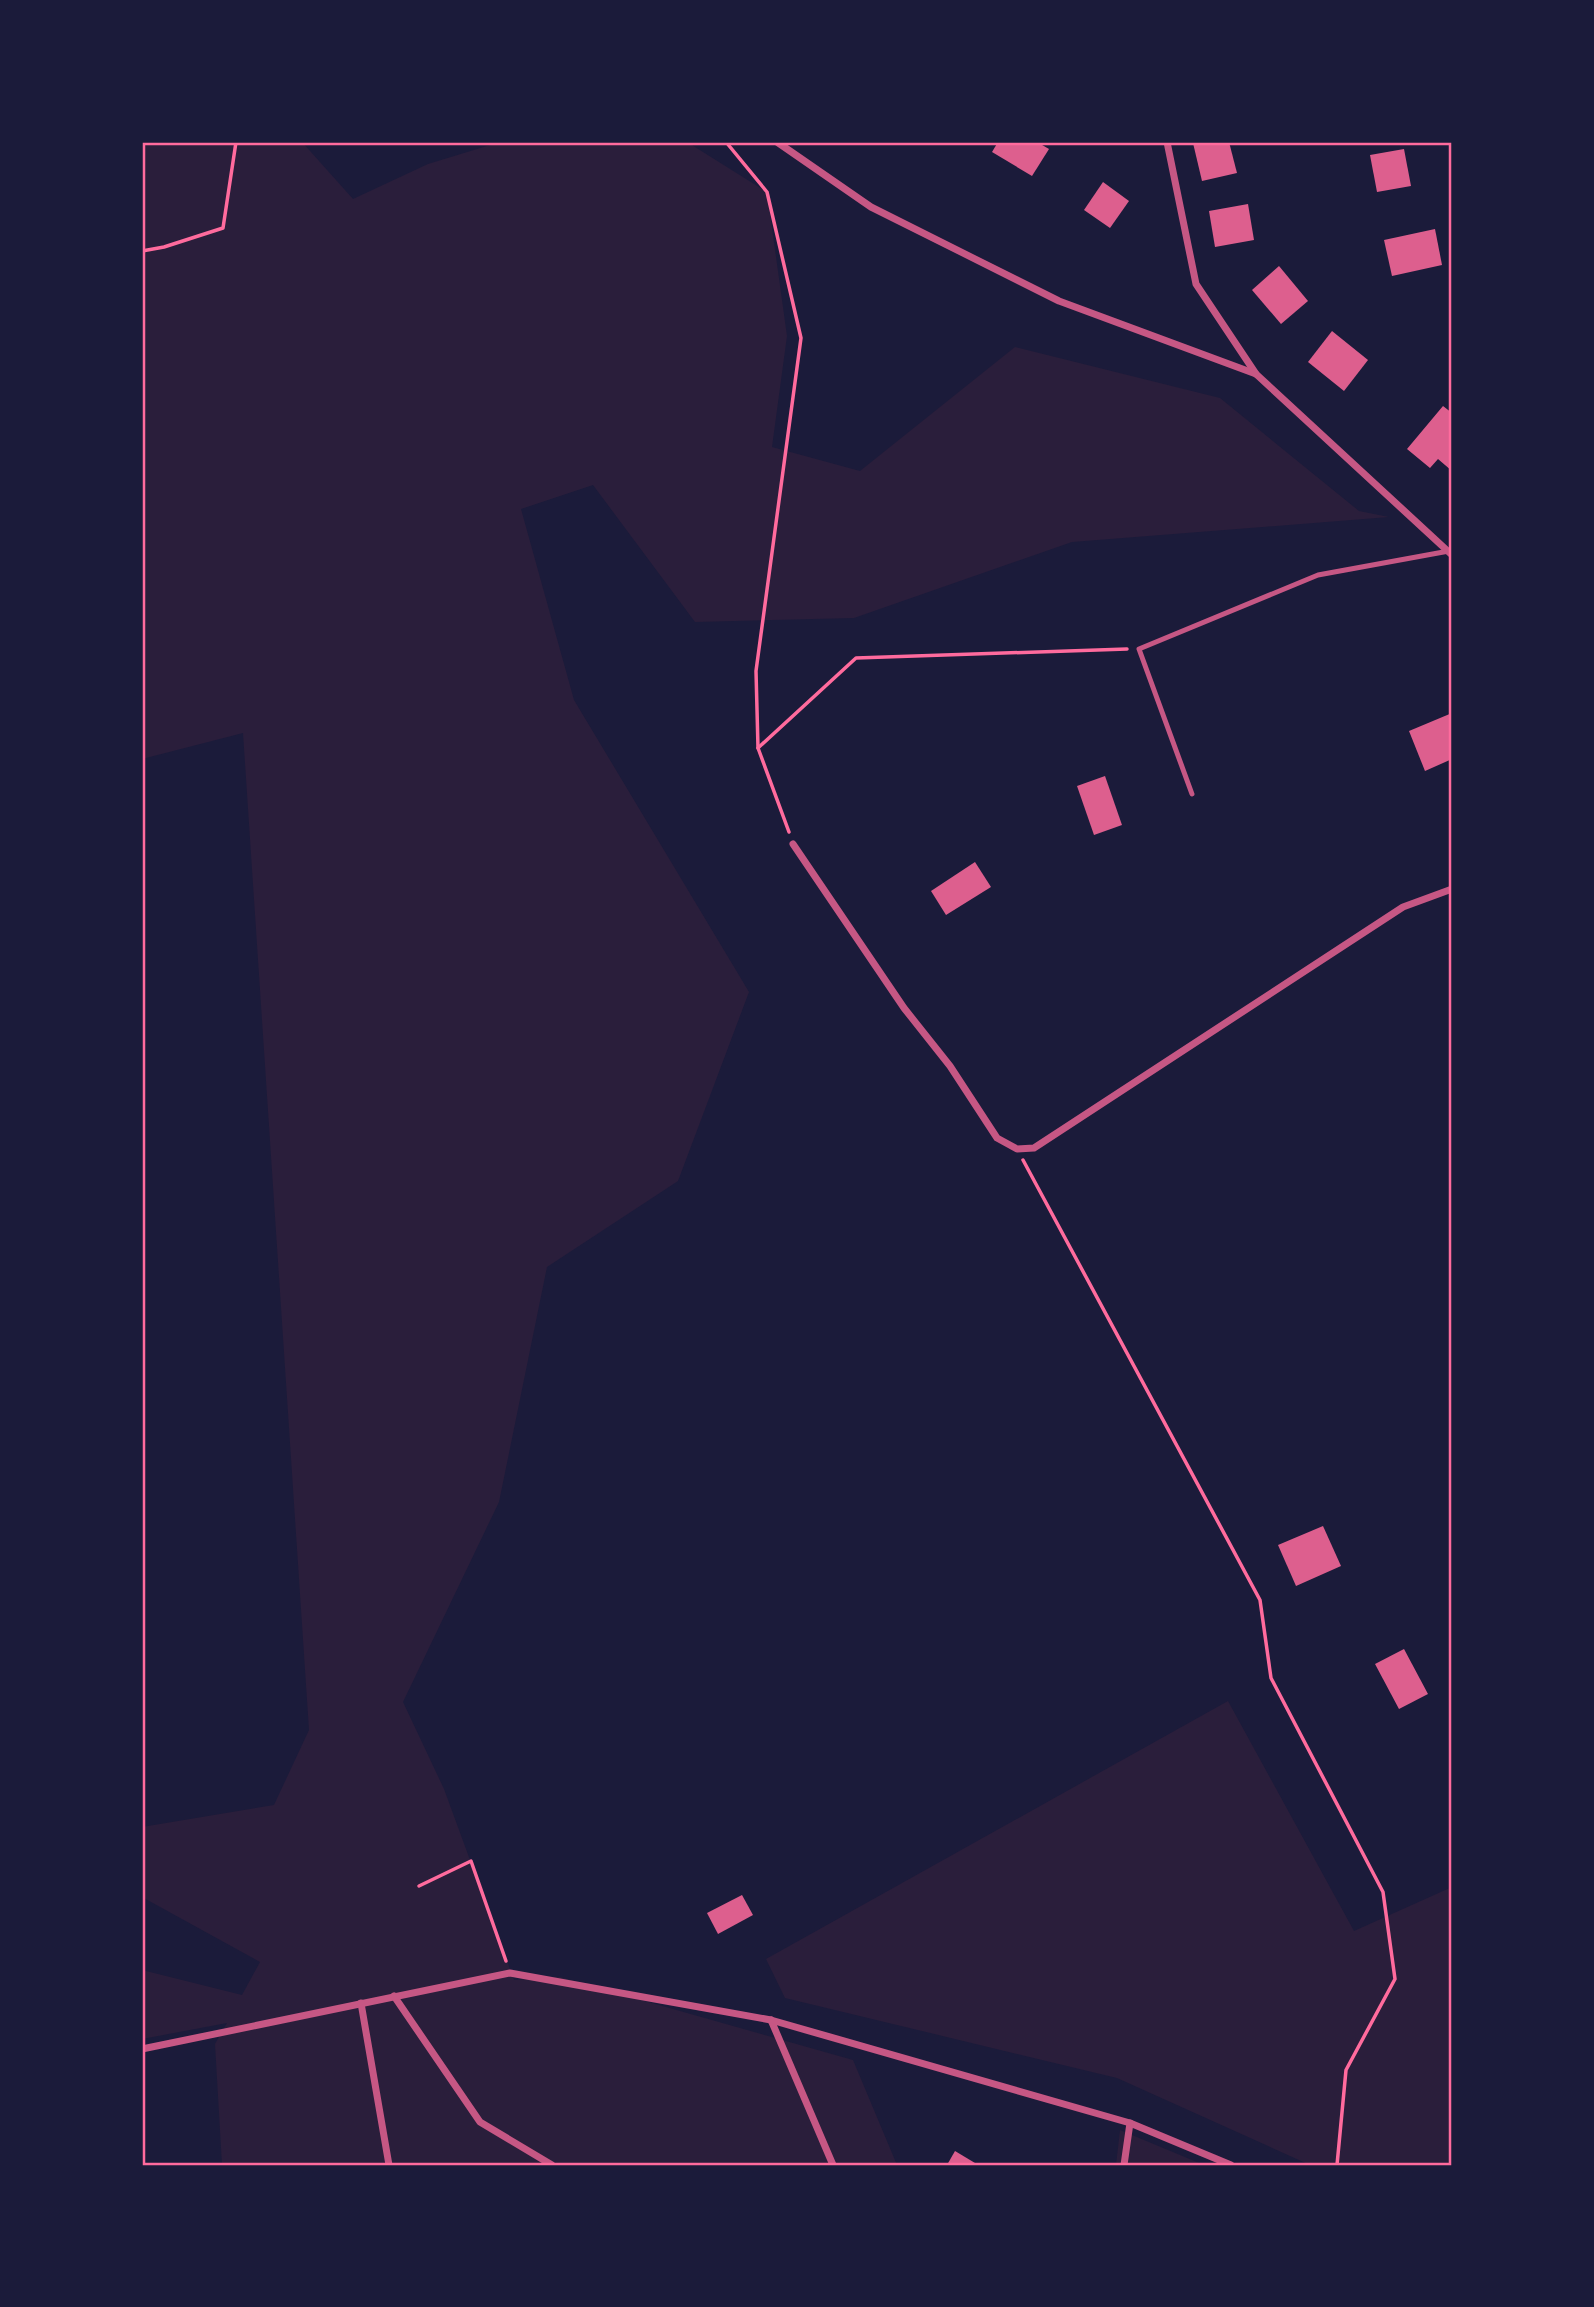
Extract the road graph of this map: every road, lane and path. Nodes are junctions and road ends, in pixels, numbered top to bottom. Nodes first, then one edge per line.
1 (236, 142) edge
2 (726, 142) edge
3 (777, 142) edge
4 (1167, 142) edge
5 (142, 251) edge
6 (1256, 374) junction
7 (1450, 553) edge
8 (1139, 649) junction
9 (758, 748) junction
10 (1192, 794) dead end
11 (793, 844) joint
12 (1452, 889) edge
13 (1017, 1149) junction
14 (419, 1886) dead end
15 (510, 1973) junction
16 (394, 1996) junction
17 (361, 2003) junction
18 (771, 2020) junction
19 (142, 2049) edge
20 (1129, 2123) junction
21 (389, 2165) edge
22 (552, 2165) edge
23 (833, 2165) edge
24 (1124, 2165) edge
25 (1231, 2165) edge
26 (1337, 2165) edge

1 - 5 path
2 - 9 path
3 - 6 street
4 - 6 street
6 - 7 street
7 - 8 lane
8 - 9 path
8 - 10 lane
9 - 11 path
11 - 13 street
12 - 13 street
13 - 26 path
14 - 15 path
15 - 16 street
15 - 18 street
16 - 17 street
16 - 22 street
17 - 19 street
17 - 21 street
18 - 20 street
18 - 23 street
20 - 24 street
20 - 25 street

